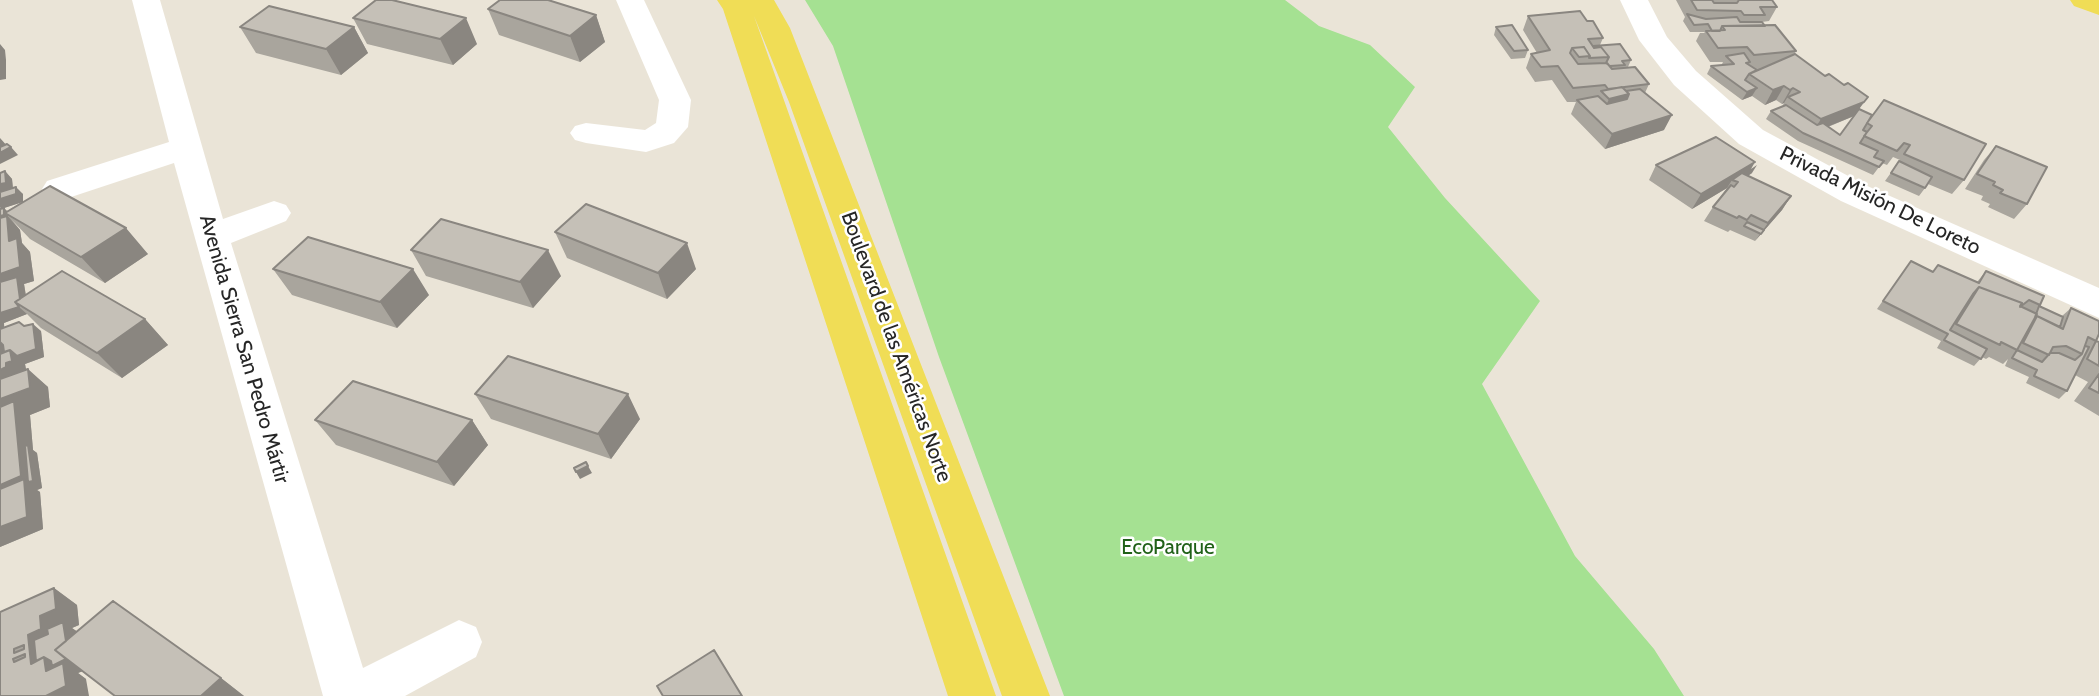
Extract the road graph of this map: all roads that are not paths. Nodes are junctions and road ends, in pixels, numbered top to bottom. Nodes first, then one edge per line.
1 (146, 0) edge
2 (630, 0) edge
3 (731, 0) edge
4 (760, 0) edge
5 (1634, 0) edge
6 (2084, 0) edge
7 (2099, 6) edge
8 (586, 132) dead end
9 (186, 148) junction
10 (59, 190) edge
11 (274, 214) dead end
12 (211, 237) junction
13 (2099, 304) edge
14 (459, 642) dead end
15 (347, 696) edge
16 (358, 696) edge
17 (972, 696) edge
18 (1026, 696) edge

1 - 9 street, Avenida Sierra San Pedro Mártir
2 - 8 street
3 - 17 main road, Boulevard de las Américas Norte
4 - 18 main road, Boulevard de las Américas Norte
5 - 13 street, Privada Misión De Loreto
6 - 7 main road
9 - 10 street
9 - 12 street, Avenida Sierra San Pedro Mártir
11 - 12 street
12 - 15 street, Avenida Sierra San Pedro Mártir
14 - 16 street

